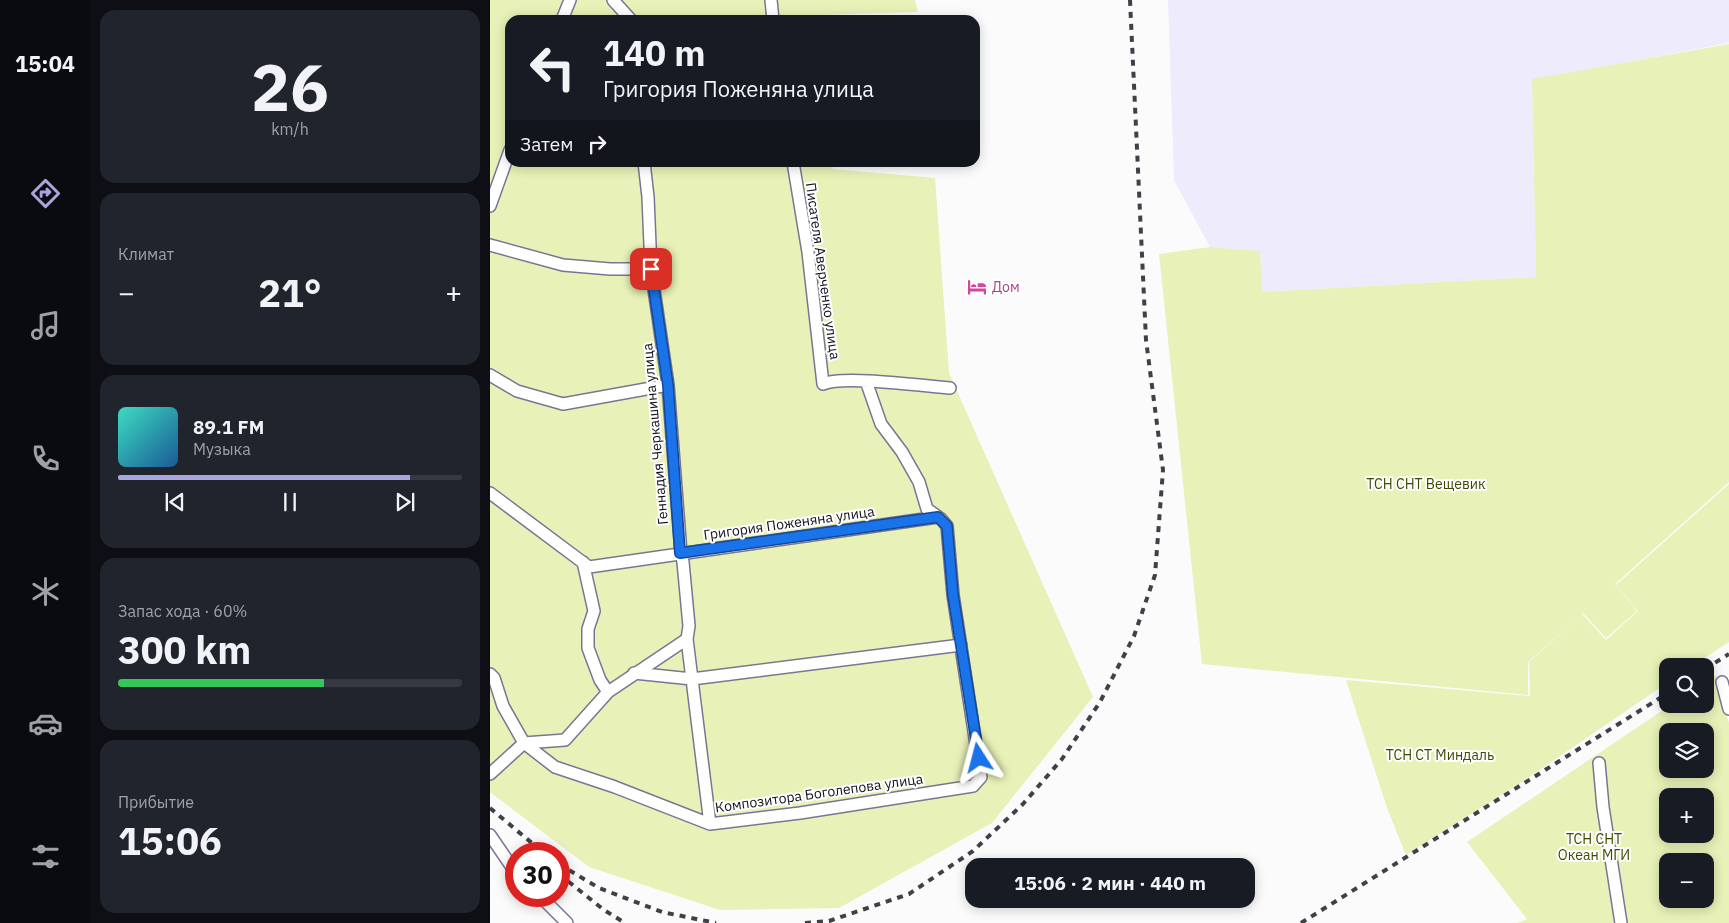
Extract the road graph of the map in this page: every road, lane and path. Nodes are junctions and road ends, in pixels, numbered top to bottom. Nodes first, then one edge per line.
1 (570, 0) edge
2 (614, 0) edge
3 (771, 0) edge
4 (564, 15) edge
5 (627, 15) edge
6 (772, 15) edge
7 (505, 164) edge
8 (645, 167) edge
9 (794, 167) edge
10 (490, 206) edge
11 (490, 245) edge
12 (651, 269) junction
13 (490, 375) edge
14 (866, 381) junction
15 (668, 385) junction
16 (950, 388) dead end
17 (490, 493) edge
18 (938, 517) junction
19 (680, 553) junction
20 (583, 562) junction
21 (686, 639) junction
22 (961, 645) junction
23 (634, 673) junction
24 (490, 674) edge
25 (692, 679) junction
26 (1722, 682) dead end
27 (608, 692) junction
28 (1729, 708) edge
29 (524, 743) junction
30 (1599, 763) dead end
31 (490, 774) edge
32 (710, 824) junction
33 (490, 835) edge
34 (505, 857) edge
35 (551, 907) edge
36 (568, 923) edge
37 (1621, 923) edge

1 - 4 street
2 - 5 street
3 - 6 street
7 - 10 street
8 - 12 street, Геннадия Черкашина улица
9 - 14 street, Писателя Аверченко улица
11 - 12 street
12 - 15 street, Геннадия Черкашина улица
13 - 15 street
14 - 16 street
14 - 18 street
15 - 19 street, Геннадия Черкашина улица
17 - 20 street
18 - 19 street, Григория Поженяна улица
18 - 22 street
19 - 20 street, Григория Поженяна улица
19 - 21 street, Геннадия Черкашина улица
20 - 27 street
21 - 23 street
21 - 25 street, Геннадия Черкашина улица
22 - 25 street
22 - 32 street, Композитора Боголепова улица
23 - 25 street
23 - 27 street
24 - 29 street, Композитора Боголепова улица
25 - 32 street, Геннадия Черкашина улица
26 - 28 street
27 - 29 street
29 - 31 street
29 - 32 street, Композитора Боголепова улица
30 - 37 street
33 - 34 street
35 - 36 street

